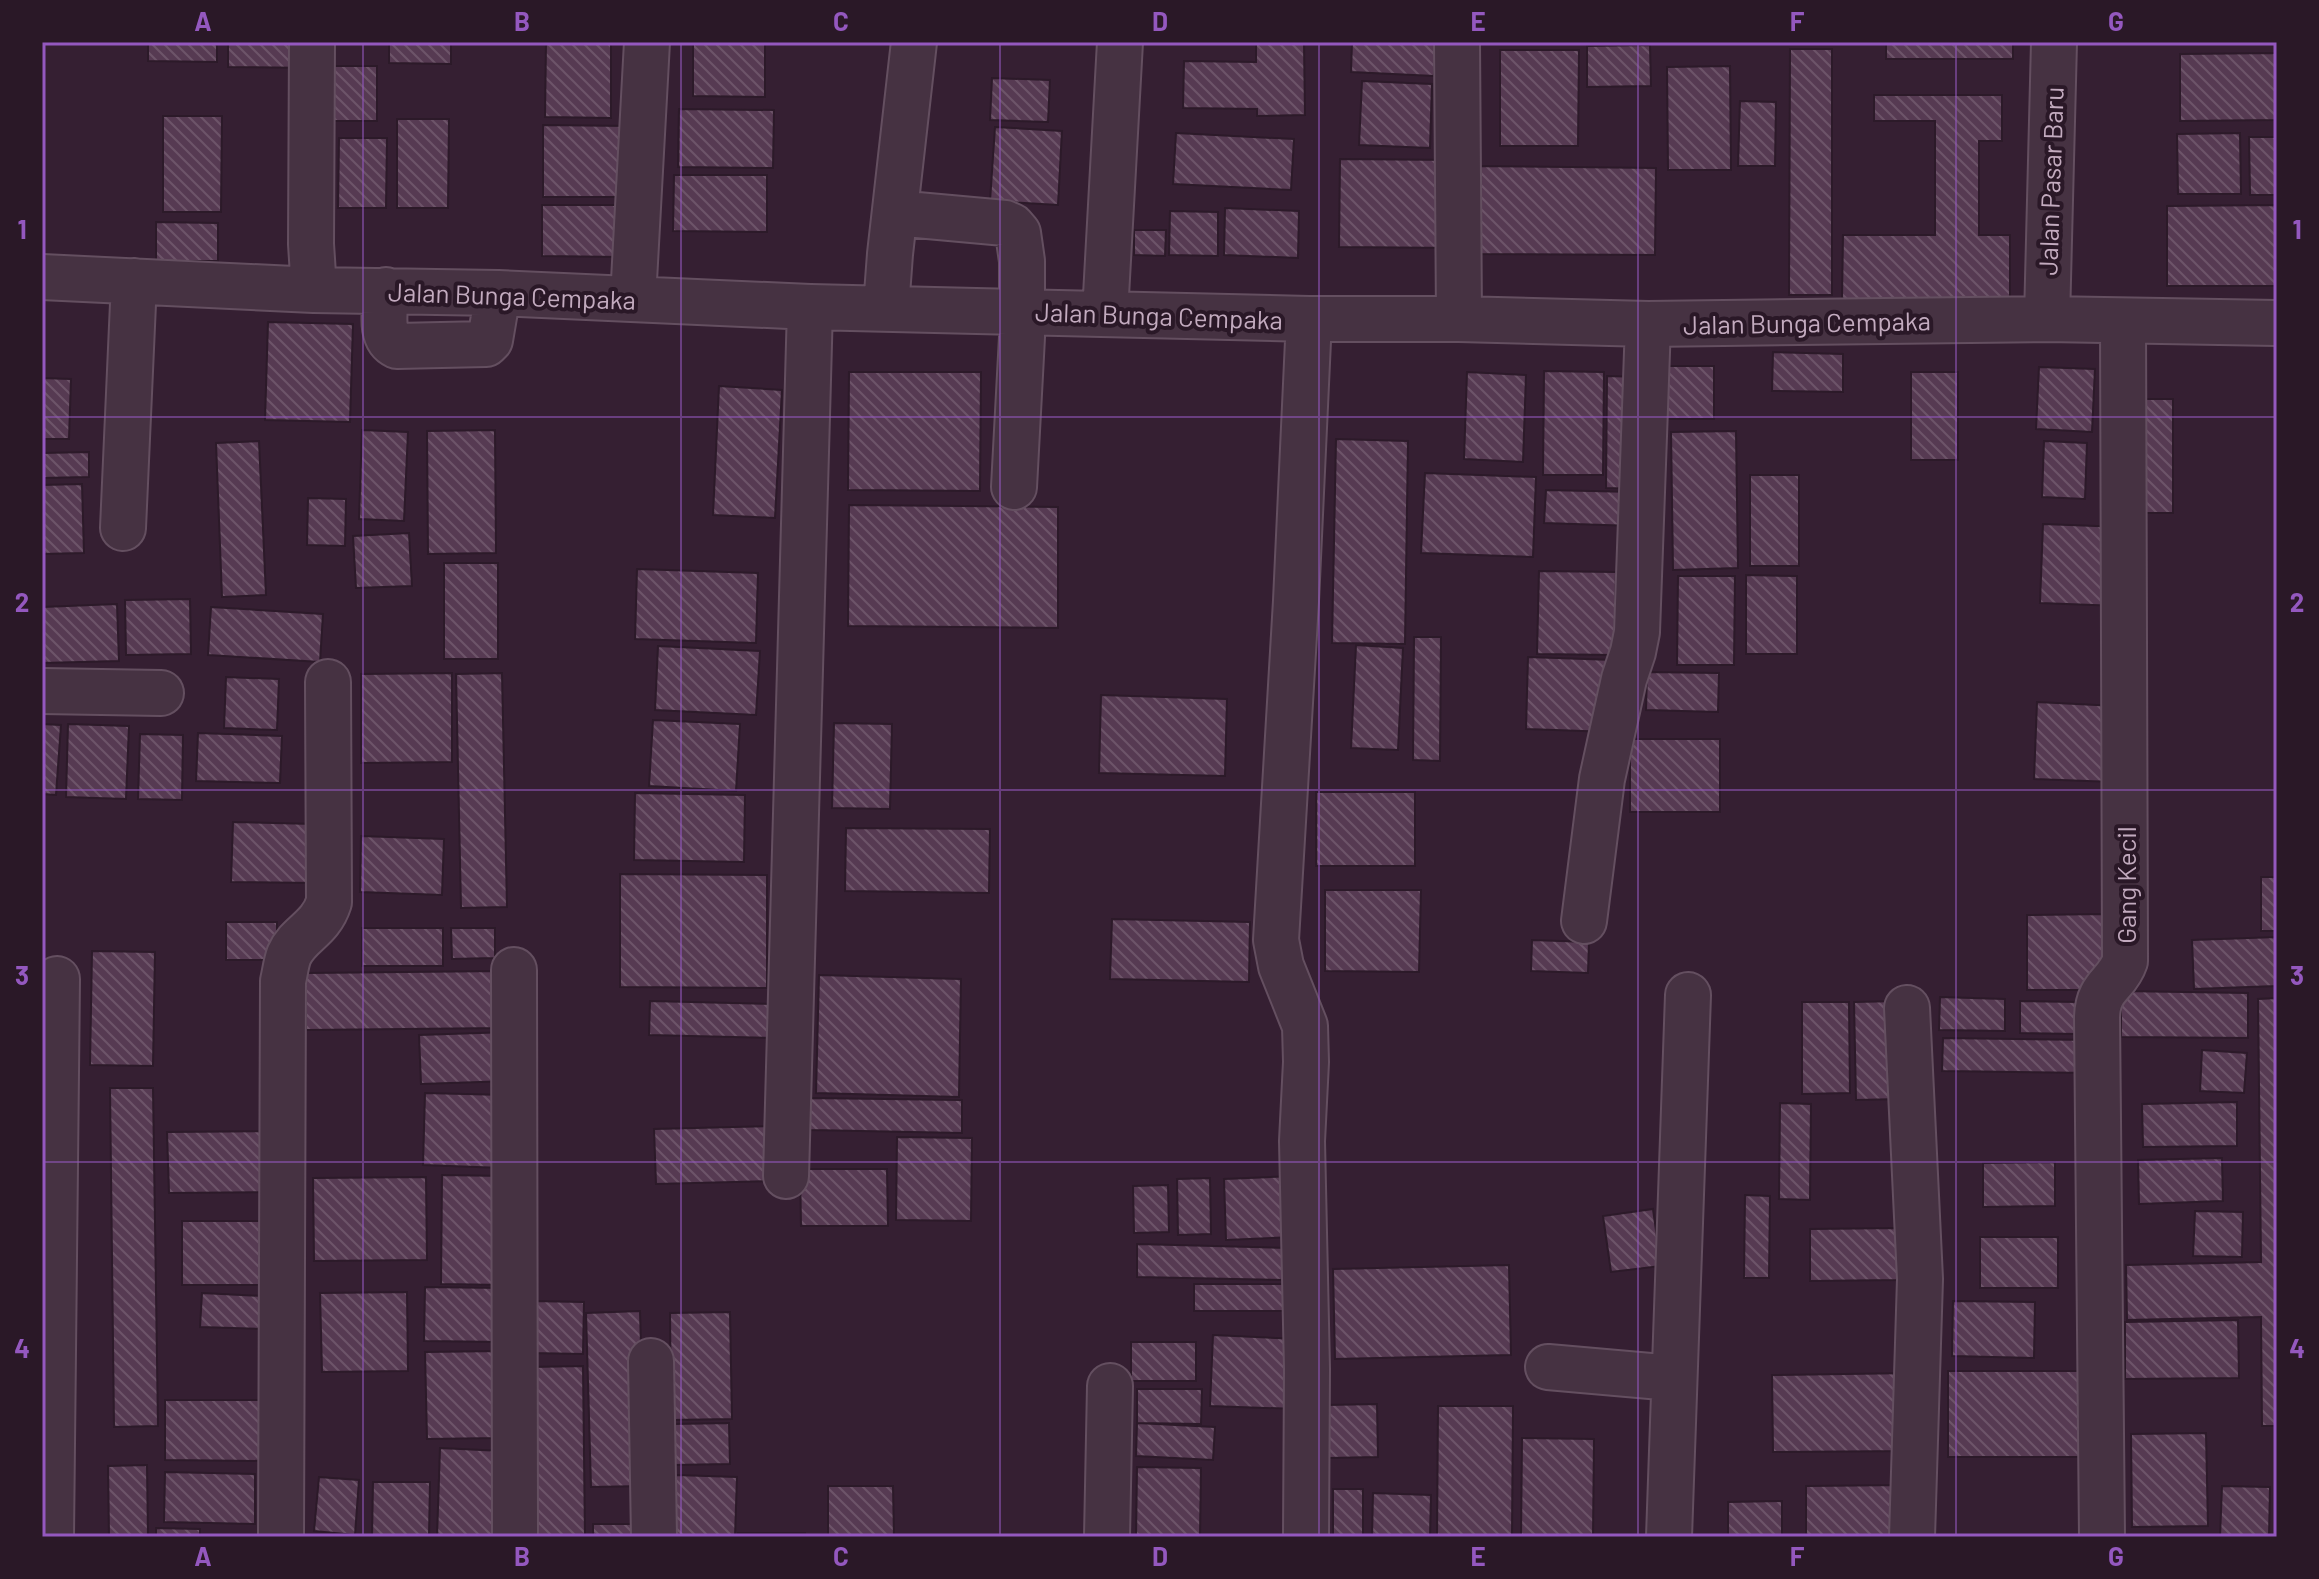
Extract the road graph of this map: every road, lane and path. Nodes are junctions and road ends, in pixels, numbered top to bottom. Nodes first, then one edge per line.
1 (312, 42) edge
2 (647, 42) edge
3 (914, 42) edge
4 (1120, 42) edge
5 (1457, 42) edge
6 (2054, 42) edge
7 (895, 213) junction
8 (42, 277) edge
9 (134, 281) junction
10 (314, 290) junction
11 (633, 299) junction
12 (810, 307) junction
13 (886, 308) junction
14 (1022, 312) junction
15 (1105, 314) junction
16 (1309, 319) junction
17 (1459, 319) junction
18 (2047, 319) junction
19 (2123, 321) junction
20 (2277, 323) edge
21 (1648, 324) junction
22 (1014, 487) dead end
23 (123, 528) dead end
24 (328, 682) dead end
25 (42, 691) edge
26 (161, 693) dead end
27 (1584, 921) dead end
28 (514, 970) dead end
29 (57, 979) dead end
30 (1688, 995) dead end
31 (1907, 1008) dead end
32 (786, 1176) dead end
33 (651, 1361) dead end
34 (1548, 1367) dead end
35 (1673, 1378) junction
36 (1110, 1386) dead end
37 (51, 1537) edge
38 (281, 1537) edge
39 (515, 1537) edge
40 (654, 1537) edge
41 (1107, 1537) edge
42 (1306, 1537) edge
43 (1669, 1537) edge
44 (1912, 1537) edge
45 (2102, 1537) edge

1 - 10 street
2 - 11 street
3 - 7 street
4 - 15 street
5 - 17 street
6 - 18 street, Jalan Pasar Baru
7 - 13 street
7 - 14 street
8 - 9 street, Jalan Bunga Cempaka
9 - 10 street, Jalan Bunga Cempaka
9 - 23 street
10 - 11 street, Jalan Bunga Cempaka
11 - 12 street, Jalan Bunga Cempaka
12 - 13 street, Jalan Bunga Cempaka
12 - 32 street
13 - 14 street, Jalan Bunga Cempaka
14 - 15 street, Jalan Bunga Cempaka
14 - 22 street
15 - 16 street, Jalan Bunga Cempaka
16 - 17 street, Jalan Bunga Cempaka
16 - 42 street
17 - 21 street, Jalan Bunga Cempaka
18 - 19 street, Jalan Bunga Cempaka
18 - 21 street, Jalan Bunga Cempaka
19 - 20 street, Jalan Bunga Cempaka
19 - 45 street, Gang Kecil
21 - 27 street
24 - 38 street
25 - 26 street
28 - 39 street
29 - 37 street
30 - 35 street
31 - 44 street
33 - 40 street
34 - 35 street
35 - 43 street
36 - 41 street

